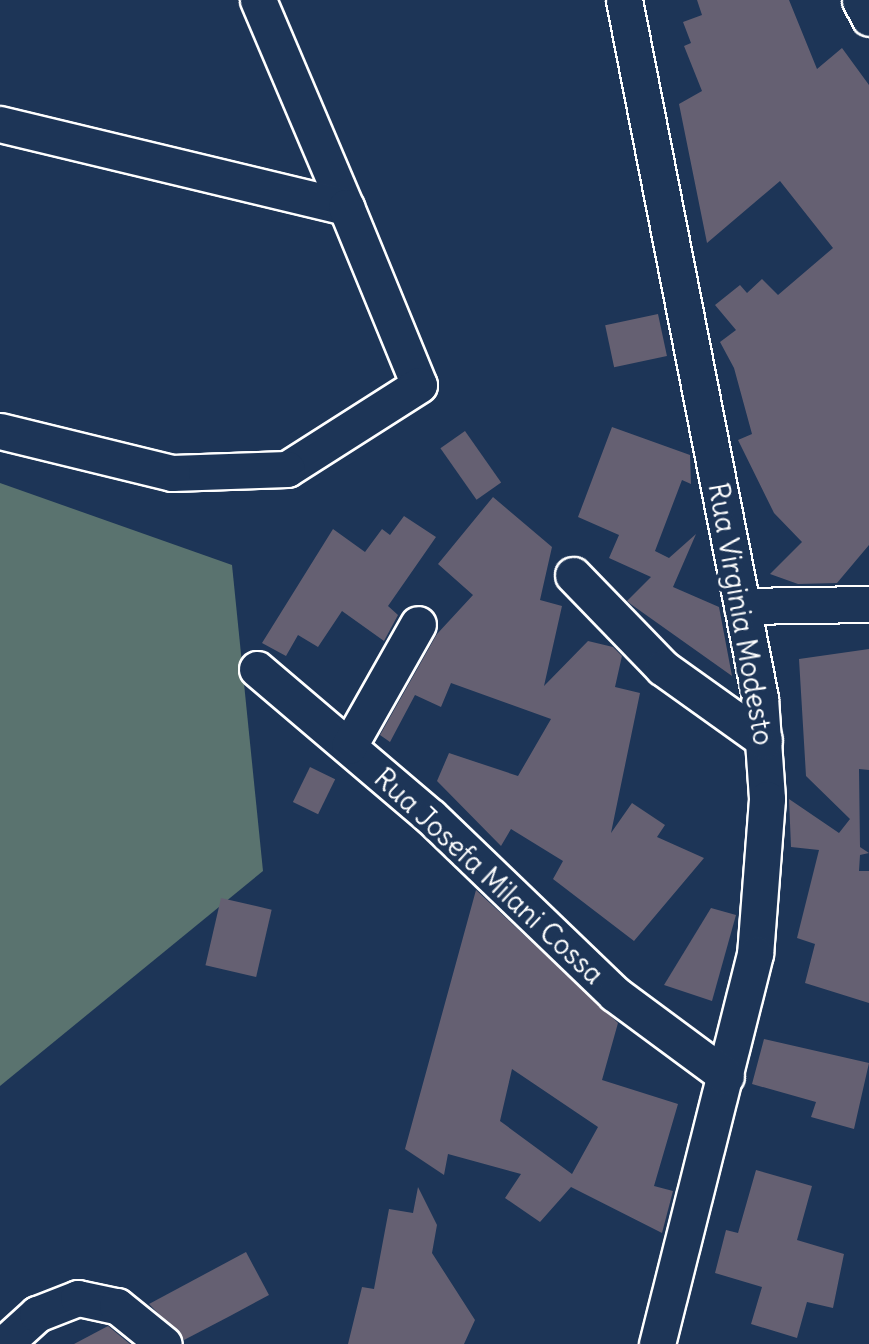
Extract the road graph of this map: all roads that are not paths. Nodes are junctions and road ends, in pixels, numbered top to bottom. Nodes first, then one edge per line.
1 (258, 0) edge
2 (624, 0) edge
3 (860, 0) edge
4 (869, 18) edge
5 (0, 124) edge
6 (346, 207) junction
7 (0, 430) edge
8 (574, 575) dead end
9 (869, 604) edge
10 (742, 606) junction
11 (418, 624) dead end
12 (257, 668) dead end
13 (764, 740) junction
14 (349, 746) junction
15 (726, 1076) junction
16 (4, 1344) edge
17 (164, 1344) edge
18 (656, 1344) edge

1 - 6 street
2 - 10 street, Rua Virginia Modesto
3 - 4 street
5 - 6 street
6 - 7 street
8 - 13 street
9 - 10 street
10 - 13 street, Rua Virginia Modesto
11 - 14 street
12 - 14 street, Rua Josefa Milani Cossa
13 - 15 street, Rua Virginia Modesto
14 - 15 street, Rua Josefa Milani Cossa
15 - 18 street, Rua Virginia Modesto
16 - 17 street

